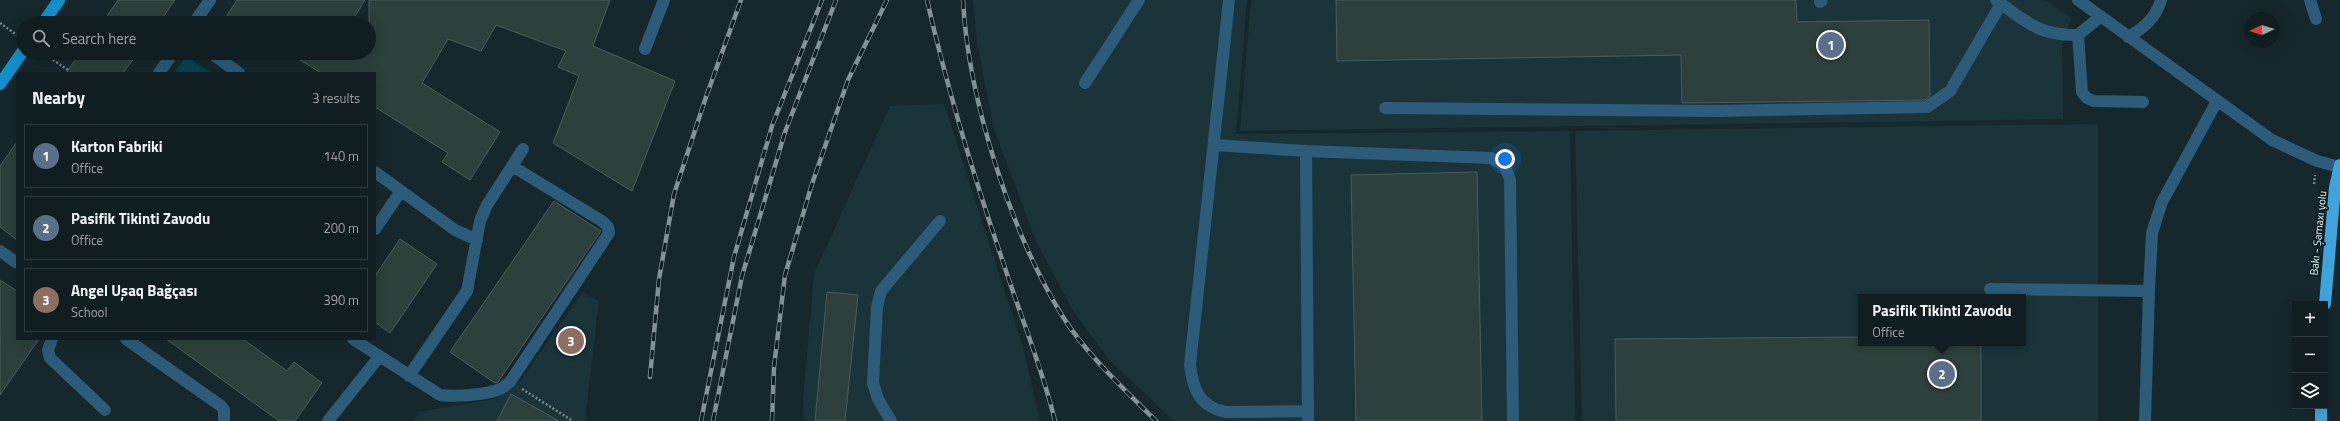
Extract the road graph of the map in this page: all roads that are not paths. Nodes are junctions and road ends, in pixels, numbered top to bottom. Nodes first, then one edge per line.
1 (59, 0) edge
2 (210, 0) edge
3 (664, 0) edge
4 (1139, 0) edge
5 (1230, 0) edge
6 (2078, 0) edge
7 (2161, 0) edge
8 (2310, 0) edge
9 (1999, 2) edge
10 (48, 16) edge
11 (199, 16) edge
12 (2100, 17) junction
13 (2316, 19) dead end
14 (2078, 35) junction
15 (2128, 36) junction
16 (645, 49) dead end
17 (17, 60) edge
18 (168, 60) edge
19 (220, 60) edge
20 (160, 72) edge
21 (237, 72) edge
22 (0, 84) edge
23 (1085, 84) dead end
24 (2217, 101) junction
25 (2143, 102) dead end
26 (1385, 108) dead end
27 (1214, 145) junction
28 (523, 149) dead end
29 (1306, 151) junction
30 (512, 166) junction
31 (2340, 166) edge
32 (376, 173) edge
33 (401, 191) junction
34 (940, 221) dead end
35 (376, 228) edge
36 (477, 240) junction
37 (0, 251) edge
38 (16, 262) edge
39 (1990, 289) dead end
40 (2149, 291) junction
41 (2325, 301) edge
42 (52, 340) edge
43 (127, 340) edge
44 (354, 340) edge
45 (379, 357) junction
46 (408, 376) junction
47 (2321, 409) edge
48 (105, 410) dead end
49 (1308, 416) edge
50 (224, 421) edge
51 (328, 421) edge
52 (891, 421) edge
53 (1513, 421) edge
54 (2145, 421) edge
55 (2321, 421) edge

1 - 10 main road
2 - 11 street
3 - 16 street
4 - 23 street
5 - 27 street
6 - 12 street
7 - 15 street
8 - 13 street
9 - 14 street
9 - 26 street
12 - 14 street
12 - 15 street
14 - 25 street
15 - 24 street
17 - 22 main road
18 - 20 street
19 - 21 street
24 - 31 street
24 - 40 street
27 - 29 street
27 - 49 street
28 - 30 street
29 - 49 street
29 - 53 street
30 - 36 street
30 - 46 street
31 - 41 highway, Bakı - Şamaxı yolu
32 - 33 street
33 - 35 street
33 - 36 street
34 - 52 street
36 - 46 street
37 - 38 street
39 - 40 street
40 - 54 street
42 - 48 street
43 - 50 street
44 - 45 street
45 - 46 street
45 - 51 street
47 - 55 highway

